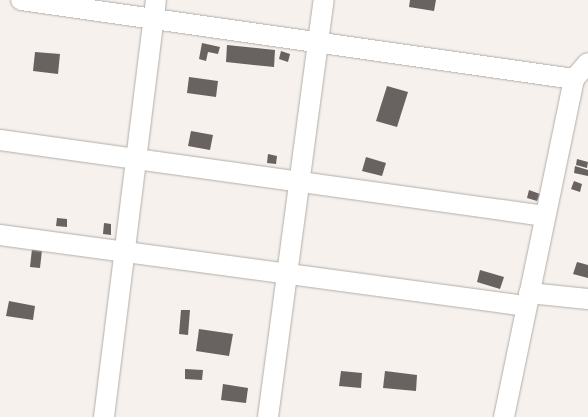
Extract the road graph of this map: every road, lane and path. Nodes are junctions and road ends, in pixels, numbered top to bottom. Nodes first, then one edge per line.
1 (22, 0) edge
2 (324, 0) edge
3 (155, 8) edge
4 (318, 41) junction
5 (588, 63) edge
6 (574, 79) junction
7 (0, 140) edge
8 (136, 159) junction
9 (300, 182) junction
10 (545, 216) junction
11 (0, 235) edge
12 (124, 252) junction
13 (287, 274) junction
14 (588, 299) edge
15 (528, 300) junction
16 (104, 417) edge
17 (268, 417) edge
18 (504, 417) edge

1 - 3 street
2 - 4 street
3 - 4 street
3 - 8 street
4 - 6 street
4 - 9 street
5 - 6 street
6 - 10 street
7 - 8 street
8 - 9 street
8 - 12 street
9 - 10 street
9 - 13 street
10 - 15 street
11 - 12 street
12 - 13 street
12 - 16 street
13 - 15 street
13 - 17 street
14 - 15 street
15 - 18 street

